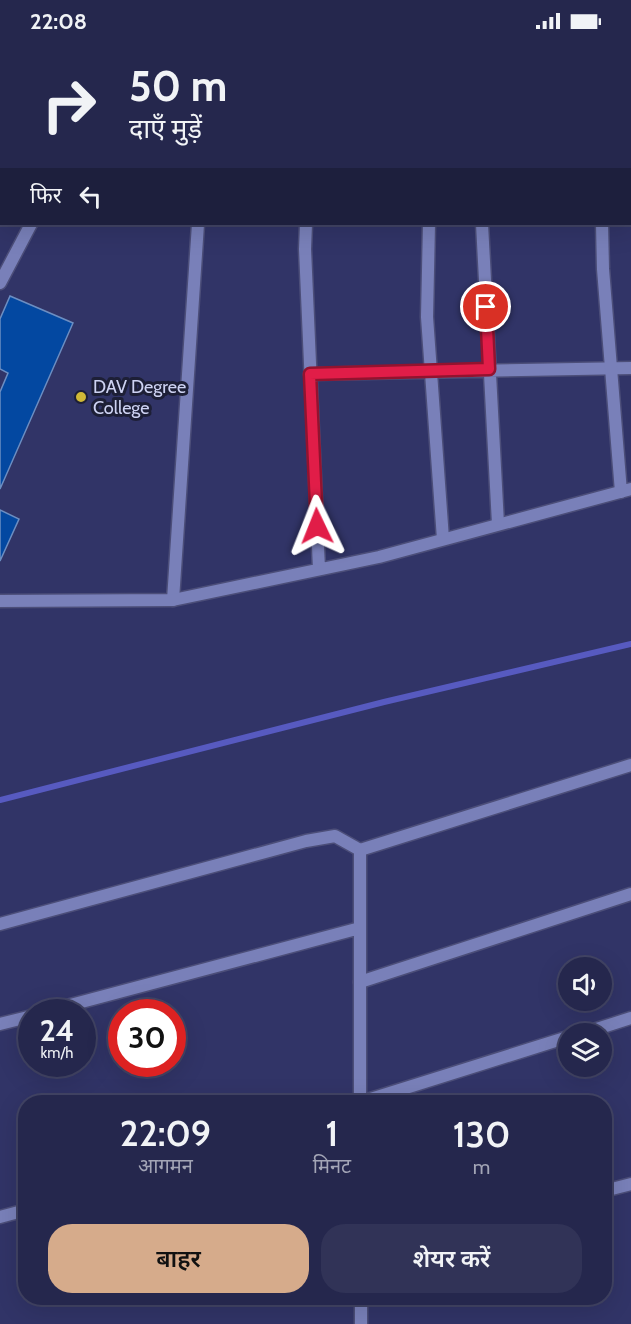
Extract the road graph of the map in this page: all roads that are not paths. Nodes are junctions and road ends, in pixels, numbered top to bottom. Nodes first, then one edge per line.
1 (30, 225) edge
2 (198, 225) edge
3 (306, 225) edge
4 (429, 225) edge
5 (482, 225) edge
6 (602, 225) edge
7 (0, 283) edge
8 (611, 368) junction
9 (631, 368) edge
10 (489, 369) junction
11 (431, 370) junction
12 (310, 374) junction
13 (626, 490) edge
14 (498, 524) junction
15 (443, 539) junction
16 (319, 569) junction
17 (173, 600) junction
18 (0, 601) edge
19 (631, 765) edge
20 (360, 850) junction
21 (631, 894) edge
22 (0, 924) edge
23 (360, 928) junction
24 (360, 982) junction
25 (93, 999) edge
26 (631, 1018) edge
27 (18, 1020) edge
28 (0, 1024) edge
29 (612, 1024) edge
30 (558, 1040) edge
31 (361, 1095) edge
32 (383, 1095) edge
33 (631, 1184) edge
34 (612, 1189) edge
35 (18, 1212) edge
36 (0, 1217) edge
37 (361, 1305) edge
38 (361, 1324) edge

1 - 7 street
2 - 17 street
3 - 12 street
4 - 11 street
5 - 10 street
6 - 8 street
8 - 9 street
8 - 10 street
8 - 13 street
10 - 11 street
10 - 14 street
11 - 12 street
11 - 15 street
12 - 16 street
13 - 14 street
14 - 15 street
15 - 16 street
16 - 17 street
17 - 18 street
19 - 20 street
20 - 22 street
20 - 23 street
21 - 24 street
23 - 24 street
23 - 25 street
24 - 31 street
26 - 29 street
27 - 28 street
30 - 32 street
33 - 34 street
35 - 36 street
37 - 38 street

